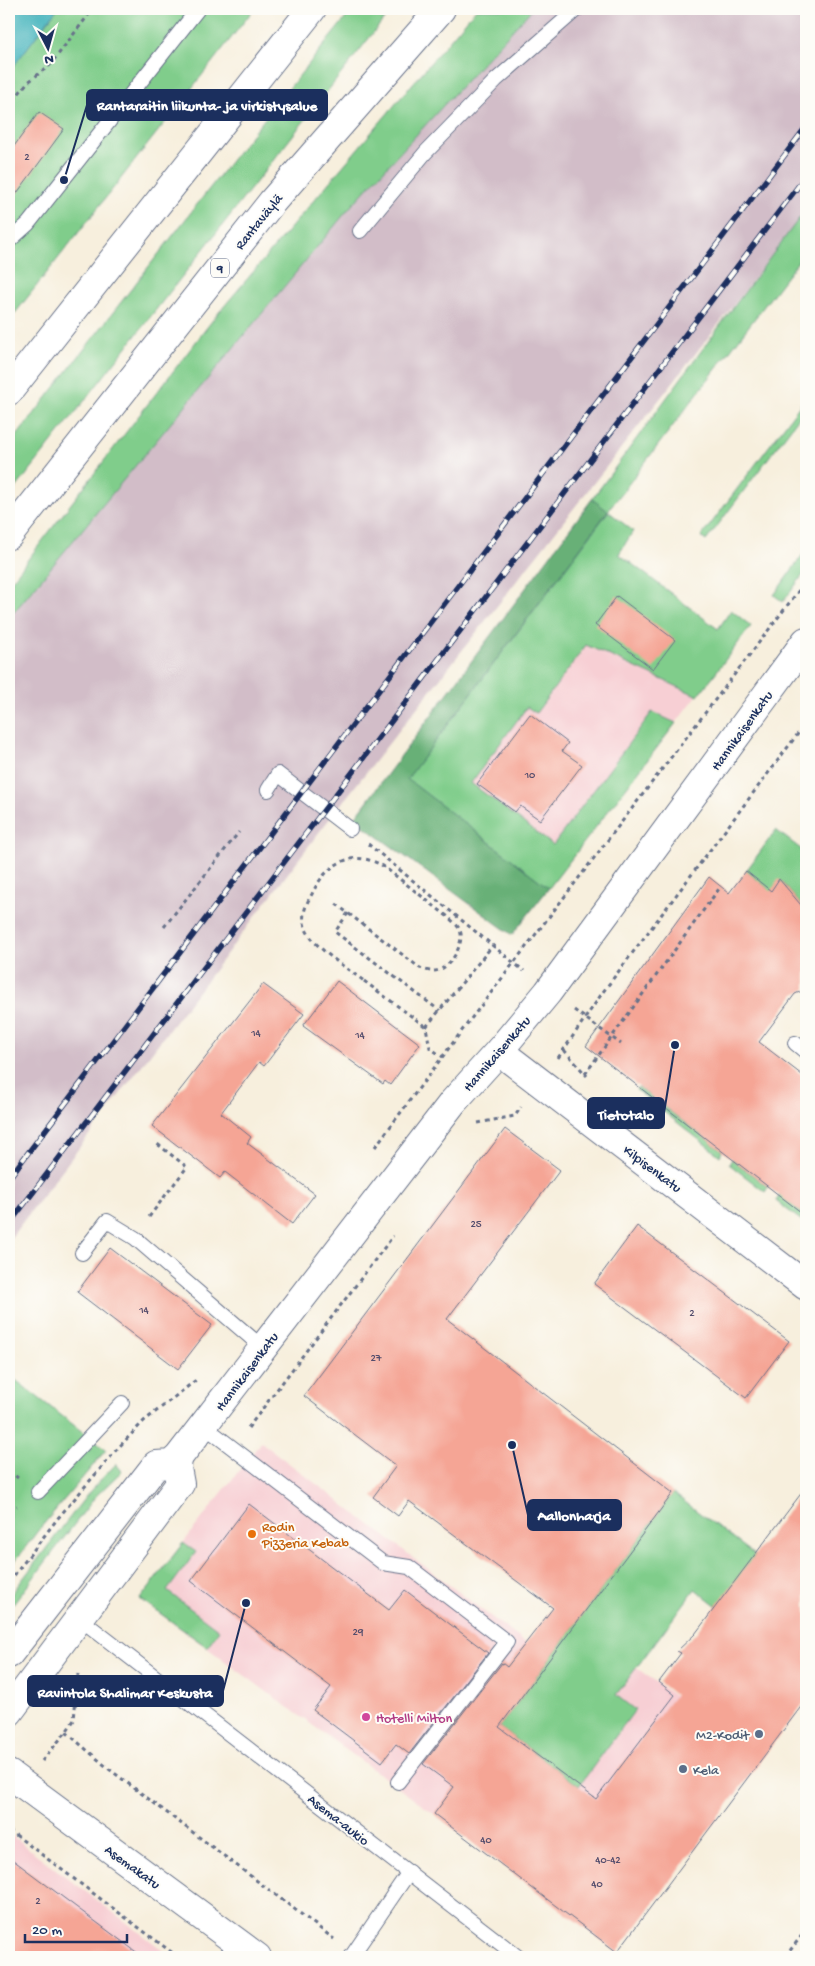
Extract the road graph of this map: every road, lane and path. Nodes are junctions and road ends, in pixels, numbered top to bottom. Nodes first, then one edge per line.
1 (93, 9) edge
2 (198, 9) edge
3 (312, 9) edge
4 (440, 9) edge
5 (577, 9) edge
6 (9, 106) edge
7 (360, 231) dead end
8 (9, 241) edge
9 (9, 391) edge
10 (9, 535) edge
11 (806, 581) edge
12 (806, 641) edge
13 (806, 723) edge
14 (268, 790) dead end
15 (350, 829) joint
16 (239, 832) dead end
17 (721, 886) dead end
18 (336, 904) dead end
19 (348, 913) junction
20 (164, 927) dead end
21 (492, 945) junction
22 (515, 963) junction
23 (440, 1010) junction
24 (585, 1017) junction
25 (426, 1027) junction
26 (612, 1037) junction
27 (795, 1043) dead end
28 (621, 1044) dead end
29 (499, 1051) junction
30 (806, 1052) edge
31 (443, 1057) junction
32 (585, 1074) dead end
33 (540, 1082) junction
34 (472, 1130) dead end
35 (156, 1143) dead end
36 (370, 1153) dead end
37 (395, 1233) dead end
38 (135, 1238) junction
39 (82, 1253) dead end
40 (806, 1286) edge
41 (263, 1348) junction
42 (200, 1376) dead end
43 (122, 1403) dead end
44 (204, 1426) junction
45 (234, 1448) junction
46 (178, 1458) junction
47 (38, 1492) dead end
48 (9, 1582) edge
49 (87, 1625) junction
50 (9, 1654) edge
51 (9, 1712) edge
52 (66, 1732) junction
53 (15, 1780) edge
54 (398, 1782) dead end
55 (9, 1830) edge
56 (409, 1872) junction
57 (806, 1930) edge
58 (353, 1956) edge
59 (178, 1957) edge
60 (257, 1957) edge
61 (518, 1957) edge
62 (785, 1957) edge

1 - 6 path
2 - 8 lane
3 - 9 main road
4 - 10 main road, Rantaväylä / 9
5 - 7 lane
11 - 22 path
12 - 29 main road, Hannikaisenkatu
13 - 24 path
14 - 15 lane
15 - 21 path
16 - 20 path
17 - 26 path
18 - 19 path, bridge
19 - 23 path
19 - 25 path, bridge
21 - 22 path
21 - 23 path
22 - 31 path
23 - 25 path
24 - 26 path
24 - 33 path
25 - 31 path
26 - 28 path
26 - 32 path
27 - 30 lane
29 - 33 main road, Kilpisenkatu
29 - 41 main road, Hannikaisenkatu
31 - 36 path
33 - 34 path
33 - 40 main road, Kilpisenkatu
35 - 38 path
37 - 45 path
38 - 39 lane
38 - 41 lane
41 - 44 main road, Hannikaisenkatu
42 - 48 path
43 - 47 lane
44 - 45 lane
44 - 46 main road, Hannikaisenkatu
45 - 54 lane
46 - 49 main road
46 - 50 main road
49 - 51 main road
49 - 52 path
49 - 56 lane, Asema-aukio
52 - 53 path
52 - 58 path
53 - 60 main road, Asemakatu
55 - 59 path
56 - 58 lane
56 - 61 lane, Asema-aukio
57 - 62 path

